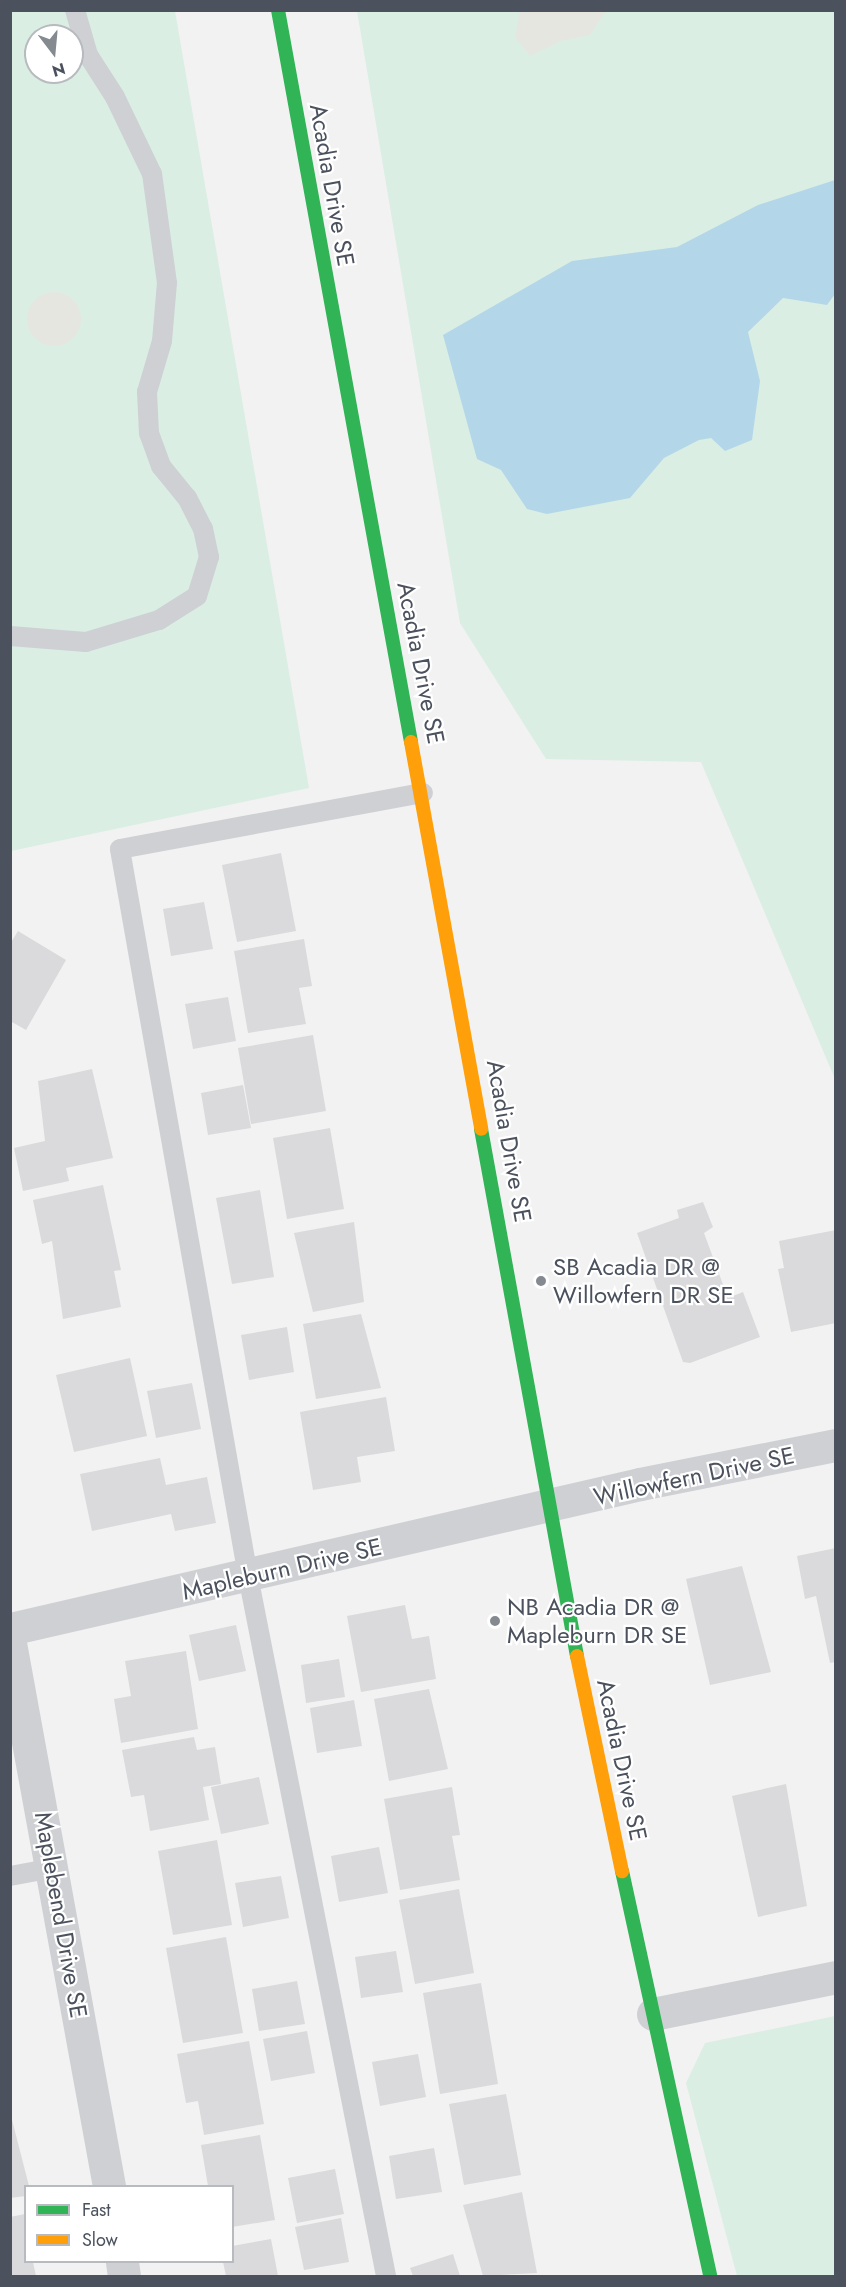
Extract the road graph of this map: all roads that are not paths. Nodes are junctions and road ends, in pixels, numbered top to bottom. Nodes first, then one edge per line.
1 (75, 10) edge
2 (278, 10) edge
3 (10, 636) edge
4 (423, 793) junction
5 (836, 1445) edge
6 (553, 1509) junction
7 (248, 1576) junction
8 (10, 1629) edge
9 (10, 1643) edge
10 (53, 1868) junction
11 (10, 1876) edge
12 (836, 1977) edge
13 (654, 2014) junction
14 (109, 2185) edge
15 (387, 2277) edge
16 (710, 2277) edge

1 - 3 lane
2 - 4 street, Acadia Drive SE
4 - 6 street, Acadia Drive SE
4 - 7 lane
5 - 6 street, Willowfern Drive SE
6 - 7 street, Mapleburn Drive SE
6 - 13 street, Acadia Drive SE
7 - 8 street, Mapleburn Drive SE
7 - 15 lane
9 - 10 street, Maplebend Drive SE
10 - 11 lane
10 - 14 street, Maplebend Drive SE
12 - 13 street
13 - 16 street, Acadia Drive SE

